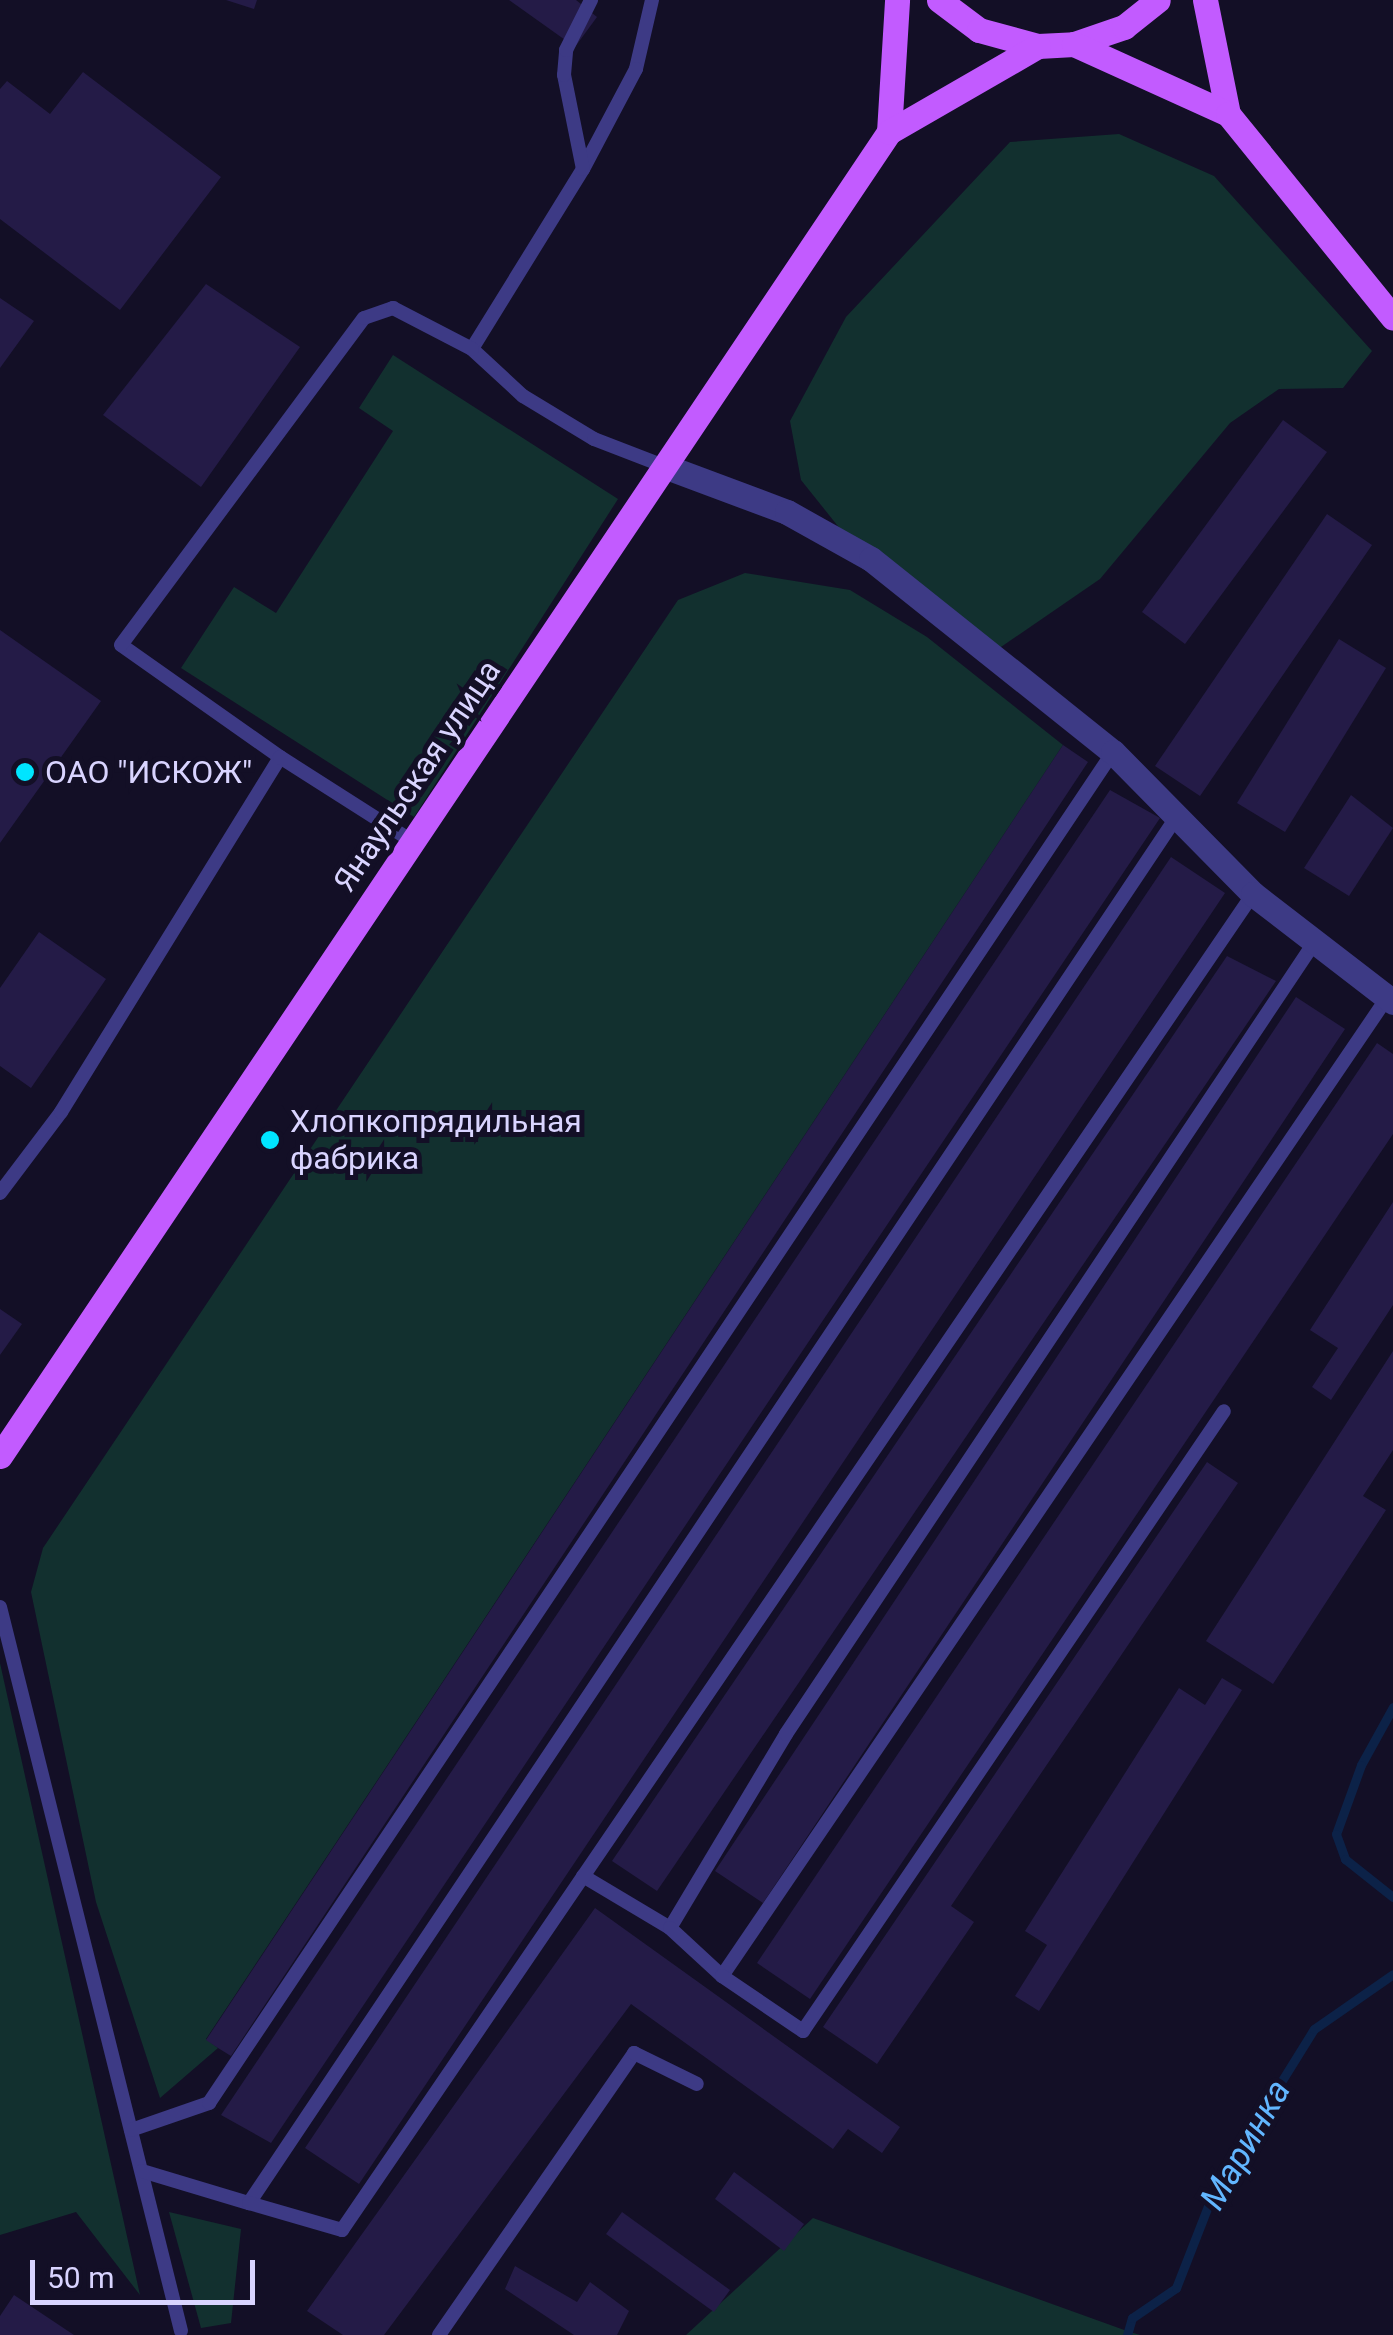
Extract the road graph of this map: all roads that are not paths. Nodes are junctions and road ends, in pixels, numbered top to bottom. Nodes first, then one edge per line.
1 (591, 0) edge
2 (652, 0) edge
3 (896, 0) edge
4 (939, 0) edge
5 (1158, 0) edge
6 (1205, 0) edge
7 (1074, 44) junction
8 (1038, 46) junction
9 (1228, 114) junction
10 (890, 132) junction
11 (583, 170) junction
12 (1393, 318) edge
13 (472, 349) junction
14 (664, 466) junction
15 (1113, 752) junction
16 (280, 757) junction
17 (1177, 816) junction
18 (412, 841) junction
19 (1252, 894) junction
20 (1314, 943) junction
21 (1390, 1000) edge
22 (0, 1194) edge
23 (1224, 1411) dead end
24 (0, 1456) edge
25 (0, 1607) edge
26 (583, 1876) junction
27 (670, 1928) junction
28 (722, 1976) junction
29 (696, 2084) dead end
30 (131, 2130) junction
31 (142, 2171) junction
32 (248, 2203) junction
33 (181, 2334) edge
34 (438, 2335) edge

1 - 11 lane
2 - 11 lane
3 - 10 main road
4 - 8 main road
5 - 7 main road
6 - 9 main road
7 - 8 main road
7 - 9 main road
8 - 10 main road
9 - 12 main road
10 - 14 main road, Янаульская улица
11 - 13 lane
13 - 14 lane
13 - 16 lane
14 - 15 street
14 - 18 main road, Янаульская улица
15 - 17 street
15 - 30 lane
16 - 18 lane
16 - 22 lane
17 - 19 street
17 - 32 lane
18 - 24 main road, Янаульская улица
19 - 20 street
19 - 26 lane
20 - 21 street
20 - 27 lane
21 - 28 lane
23 - 28 lane
25 - 30 lane
26 - 27 lane
26 - 32 lane
27 - 28 lane
29 - 34 lane
30 - 31 lane
31 - 32 lane
31 - 33 lane

